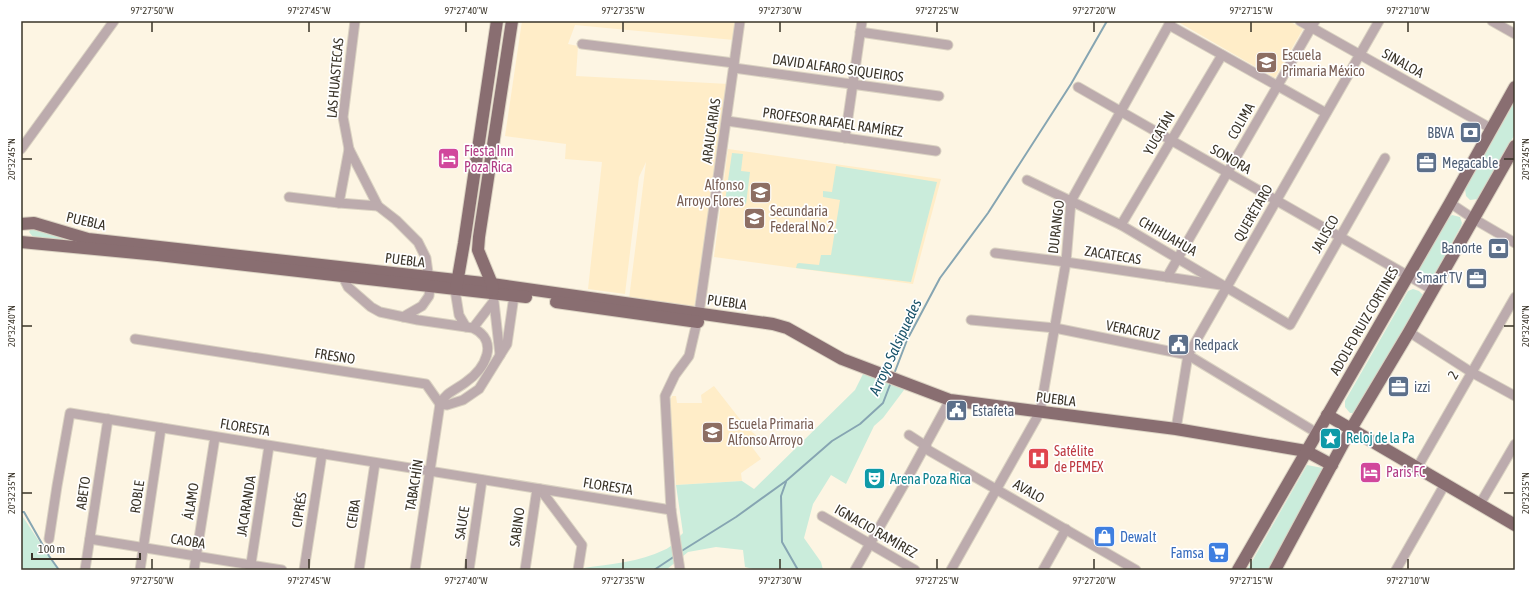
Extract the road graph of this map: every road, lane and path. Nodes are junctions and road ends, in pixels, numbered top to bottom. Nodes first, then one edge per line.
1 (114, 21) edge
2 (355, 21) edge
3 (496, 21) edge
4 (512, 21) edge
5 (740, 21) edge
6 (862, 21) edge
7 (1300, 21) edge
8 (1379, 21) edge
9 (1492, 21) edge
10 (1170, 23) edge
11 (1313, 24) edge
12 (1514, 31) edge
13 (860, 32) junction
14 (582, 44) dead end
15 (948, 45) dead end
16 (1222, 55) junction
17 (1360, 55) junction
18 (491, 59) junction
19 (506, 61) junction
20 (734, 65) junction
21 (852, 83) junction
22 (1278, 86) junction
23 (1078, 87) dead end
24 (1515, 87) edge
25 (939, 96) dead end
26 (1120, 111) junction
27 (1326, 113) junction
28 (727, 121) junction
29 (1492, 129) junction
30 (845, 138) junction
31 (1171, 140) junction
32 (1515, 146) edge
33 (21, 149) edge
34 (349, 149) junction
35 (936, 151) dead end
36 (1386, 158) dead end
37 (1227, 173) junction
38 (1027, 180) dead end
39 (289, 197) dead end
40 (1071, 201) junction
41 (1276, 201) junction
42 (339, 203) junction
43 (1450, 203) junction
44 (378, 206) junction
45 (1474, 219) junction
46 (21, 224) edge
47 (1121, 225) junction
48 (1340, 237) junction
49 (21, 242) edge
50 (464, 243) junction
51 (1515, 243) edge
52 (478, 250) junction
53 (994, 253) dead end
54 (1178, 258) junction
55 (1066, 262) junction
56 (343, 272) junction
57 (1407, 276) junction
58 (1167, 277) junction
59 (430, 282) junction
60 (456, 285) junction
61 (1227, 286) junction
62 (1433, 290) junction
63 (493, 293) junction
64 (514, 296) junction
65 (1515, 297) edge
66 (403, 317) junction
67 (698, 317) junction
68 (971, 320) dead end
69 (1290, 325) joint
70 (469, 327) junction
71 (1055, 328) junction
72 (1409, 332) junction
73 (135, 339) dead end
74 (500, 355) junction
75 (1188, 355) junction
76 (1471, 372) junction
77 (1515, 396) edge
78 (945, 399) junction
79 (440, 404) junction
80 (1040, 412) junction
81 (1327, 415) junction
82 (108, 419) junction
83 (161, 428) junction
84 (1176, 429) junction
85 (1351, 430) junction
86 (1317, 433) junction
87 (909, 436) dead end
88 (215, 437) junction
89 (1515, 444) edge
90 (270, 446) junction
91 (926, 446) junction
92 (1306, 451) junction
93 (322, 454) junction
94 (375, 463) junction
95 (1332, 465) junction
96 (1417, 468) junction
97 (430, 472) junction
98 (482, 480) junction
99 (1445, 484) junction
100 (539, 489) junction
101 (996, 489) junction
102 (1480, 504) junction
103 (671, 510) junction
104 (822, 516) dead end
105 (1515, 525) edge
106 (1066, 529) junction
107 (49, 539) dead end
108 (90, 539) junction
109 (870, 544) junction
110 (144, 548) junction
111 (197, 556) junction
112 (251, 568) edge
113 (86, 570) edge
114 (140, 570) edge
115 (194, 570) edge
116 (282, 570) edge
117 (304, 570) edge
118 (359, 570) edge
119 (415, 570) edge
120 (469, 570) edge
121 (525, 570) edge
122 (578, 570) edge
123 (680, 570) edge
124 (855, 570) edge
125 (915, 570) edge
126 (950, 570) edge
127 (1043, 570) edge
128 (1136, 570) edge
129 (1238, 570) edge
130 (1275, 570) edge
131 (1396, 570) edge

1 - 33 street
2 - 34 street, LAS HUASTECAS
3 - 18 main road
4 - 19 main road
5 - 20 street, ARAUCARIAS
6 - 13 street
7 - 11 street, SINALOA
8 - 17 street, QUERÉTARO
9 - 12 street
10 - 16 street
10 - 26 street, DURANGO
11 - 17 street, SINALOA
11 - 22 street, COLIMA
13 - 15 street
13 - 21 street
14 - 20 street
16 - 22 street
16 - 31 street, YUCATÁN
17 - 27 street, QUERÉTARO
17 - 29 street, SINALOA
18 - 19 main road
18 - 50 main road
19 - 52 main road
20 - 21 street, DAVID ALFARO SIQUEIROS
20 - 28 street, ARAUCARIAS
21 - 25 street, DAVID ALFARO SIQUEIROS
21 - 30 street
22 - 27 street
22 - 37 street, COLIMA
23 - 26 street, SONORA
24 - 29 main road, ADOLFO RUIZ CORTINES
26 - 31 street, SONORA
26 - 40 street, DURANGO
27 - 41 street, QUERÉTARO
28 - 30 street, PROFESOR RAFAEL RAMÍREZ
28 - 67 street, ARAUCARIAS
29 - 43 main road, ADOLFO RUIZ CORTINES
30 - 35 street, PROFESOR RAFAEL RAMÍREZ
31 - 37 street, SONORA
31 - 47 street, YUCATÁN
32 - 45 main road
34 - 42 street
34 - 44 street, LAS HUASTECAS
36 - 48 street, JALISCO
37 - 41 street, SONORA
37 - 54 street, COLIMA
38 - 40 street, CHIHUAHUA
39 - 42 street
40 - 47 street, CHIHUAHUA
40 - 55 street, DURANGO
41 - 48 street, SONORA
41 - 61 street, QUERÉTARO
42 - 44 street
43 - 45 street
43 - 57 main road, ADOLFO RUIZ CORTINES
44 - 59 street, LAS HUASTECAS
45 - 51 street
45 - 62 main road
46 - 56 main road, PUEBLA
47 - 54 street, CHIHUAHUA
48 - 57 street, SONORA
48 - 69 street, JALISCO
49 - 56 main road, PUEBLA
50 - 52 main road
50 - 60 main road
52 - 63 main road
53 - 55 street, ZACATECAS
54 - 58 street, COLIMA
54 - 61 street, CHIHUAHUA
55 - 58 street, ZACATECAS
55 - 71 street, DURANGO
56 - 59 main road, PUEBLA
56 - 66 street
57 - 62 street, SONORA
57 - 81 main road, ADOLFO RUIZ CORTINES
58 - 61 street, ZACATECAS
59 - 60 main road, PUEBLA
59 - 66 street
60 - 63 main road, PUEBLA
60 - 70 street
61 - 69 street, CHIHUAHUA
61 - 75 street, QUERÉTARO
62 - 72 main road
63 - 64 main road, PUEBLA
63 - 67 main road, PUEBLA
63 - 70 street
63 - 74 street
64 - 67 main road, PUEBLA
64 - 74 street
65 - 76 street, 2
66 - 70 street
67 - 78 main road, PUEBLA
67 - 103 street, ARAUCARIAS
68 - 71 street, VERACRUZ
70 - 79 street
71 - 75 street, VERACRUZ
71 - 80 street, DURANGO
72 - 76 street
72 - 85 main road
73 - 79 street, FRESNO
74 - 79 street
75 - 84 street, QUERÉTARO
75 - 86 street, VERACRUZ
76 - 77 street
76 - 96 street, 2
78 - 80 main road, PUEBLA
78 - 91 street
79 - 97 street, TABACHÍN
80 - 84 main road, PUEBLA
80 - 101 street, DURANGO
81 - 85 main road
81 - 86 main road, ADOLFO RUIZ CORTINES
82 - 83 street, FLORESTA
82 - 107 street, FLORESTA
82 - 108 street, ABETO
83 - 88 street, FLORESTA
83 - 110 street, ROBLE
84 - 92 main road, PUEBLA
85 - 95 main road
85 - 96 main road
86 - 92 main road, ADOLFO RUIZ CORTINES
87 - 91 street, AVALO
88 - 90 street, FLORESTA
88 - 111 street, ÁLAMO
89 - 102 street
90 - 93 street, FLORESTA
90 - 112 street, JACARANDA
91 - 101 street, AVALO
91 - 109 street
92 - 95 main road, PUEBLA
92 - 129 main road, ADOLFO RUIZ CORTINES
93 - 94 street, FLORESTA
93 - 117 street, CIPRÉS
94 - 97 street, FLORESTA
94 - 118 street, CEIBA
95 - 130 main road
96 - 99 main road
97 - 98 street, FLORESTA
97 - 119 street, TABACHÍN
98 - 100 street, FLORESTA
98 - 120 street, SAUCE
99 - 102 main road
99 - 131 street
100 - 103 street, FLORESTA
100 - 121 street, SABINO
100 - 122 street
101 - 106 street, AVALO
101 - 126 street, DURANGO
102 - 105 main road
103 - 123 street, ARAUCARIAS
104 - 109 street, IGNACIO RAMÍREZ
106 - 127 street
106 - 128 street, AVALO
108 - 110 street, CAOBA
108 - 113 street, ABETO
109 - 124 street
109 - 125 street, IGNACIO RAMÍREZ
110 - 111 street, CAOBA
110 - 114 street, ROBLE
111 - 112 street, CAOBA
111 - 115 street, ÁLAMO
112 - 116 street, CAOBA

